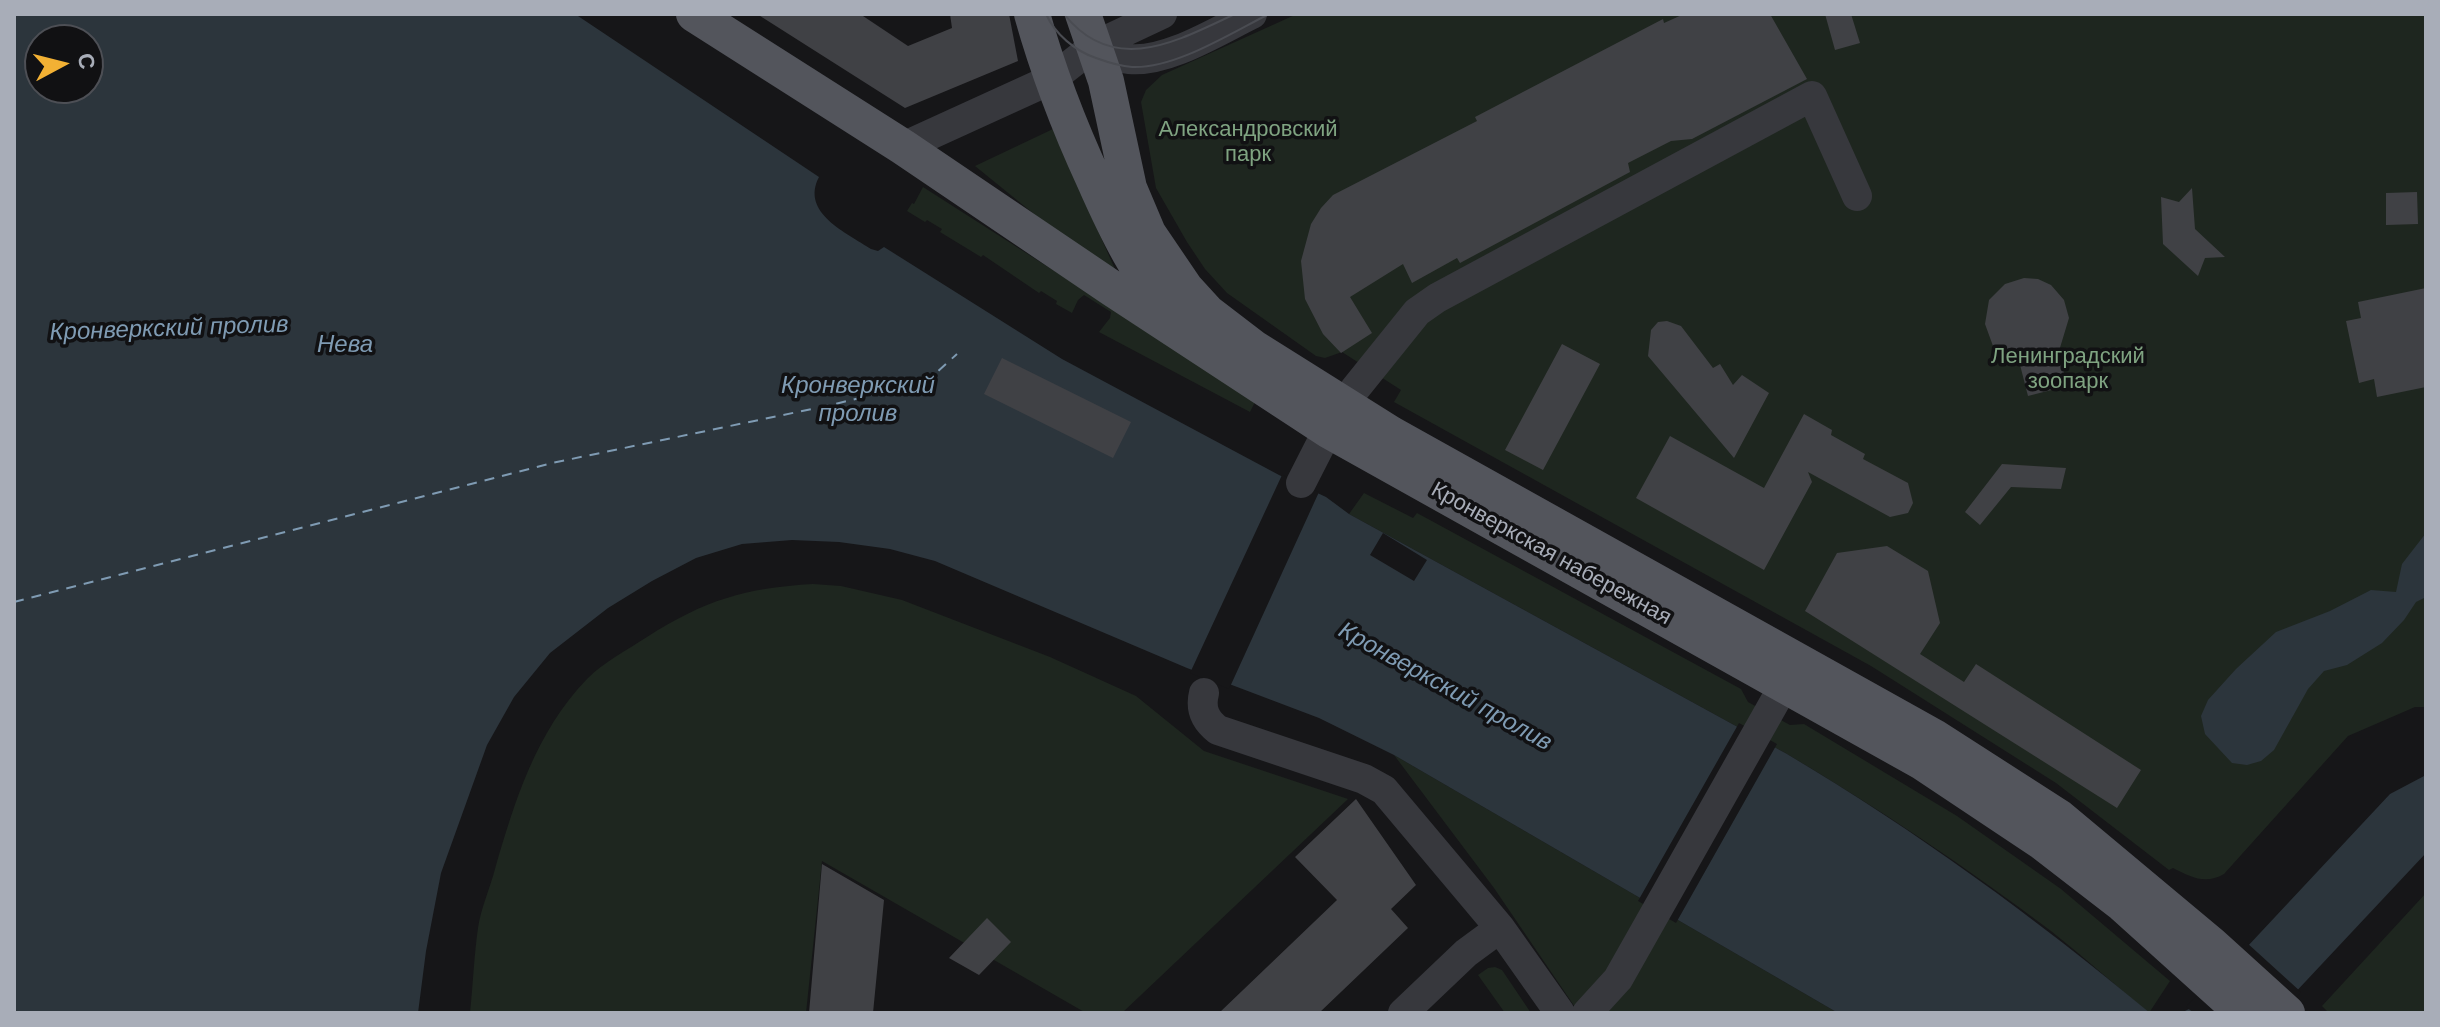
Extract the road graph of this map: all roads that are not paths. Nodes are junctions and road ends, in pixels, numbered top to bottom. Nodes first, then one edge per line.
1 (694, 14) edge
2 (1032, 14) edge
3 (1162, 14) edge
4 (1252, 14) edge
5 (1088, 30) edge
6 (1052, 79) junction
7 (903, 147) junction
8 (1857, 196) dead end
9 (1196, 344) junction
10 (1335, 418) junction
11 (1301, 483) dead end
12 (1784, 685) junction
13 (1204, 693) dead end
14 (1500, 928) junction
15 (2202, 956) junction
16 (1403, 1013) edge
17 (1560, 1013) edge
18 (1587, 1013) edge
19 (2243, 1013) edge
20 (2287, 1013) edge

1 - 7 main road, Кронверкская набережная
2 - 6 main road
3 - 5 street
4 - 5 street
5 - 6 street
5 - 10 main road, Кронверкская набережная
6 - 7 street
6 - 9 main road
7 - 9 main road, Кронверкская набережная
8 - 10 street
9 - 10 main road, Кронверкская набережная
10 - 11 street
10 - 12 main road, Кронверкская набережная
12 - 15 main road, Кронверкская набережная
12 - 18 street
13 - 14 street
14 - 16 street
14 - 17 street
15 - 19 main road
15 - 20 main road

